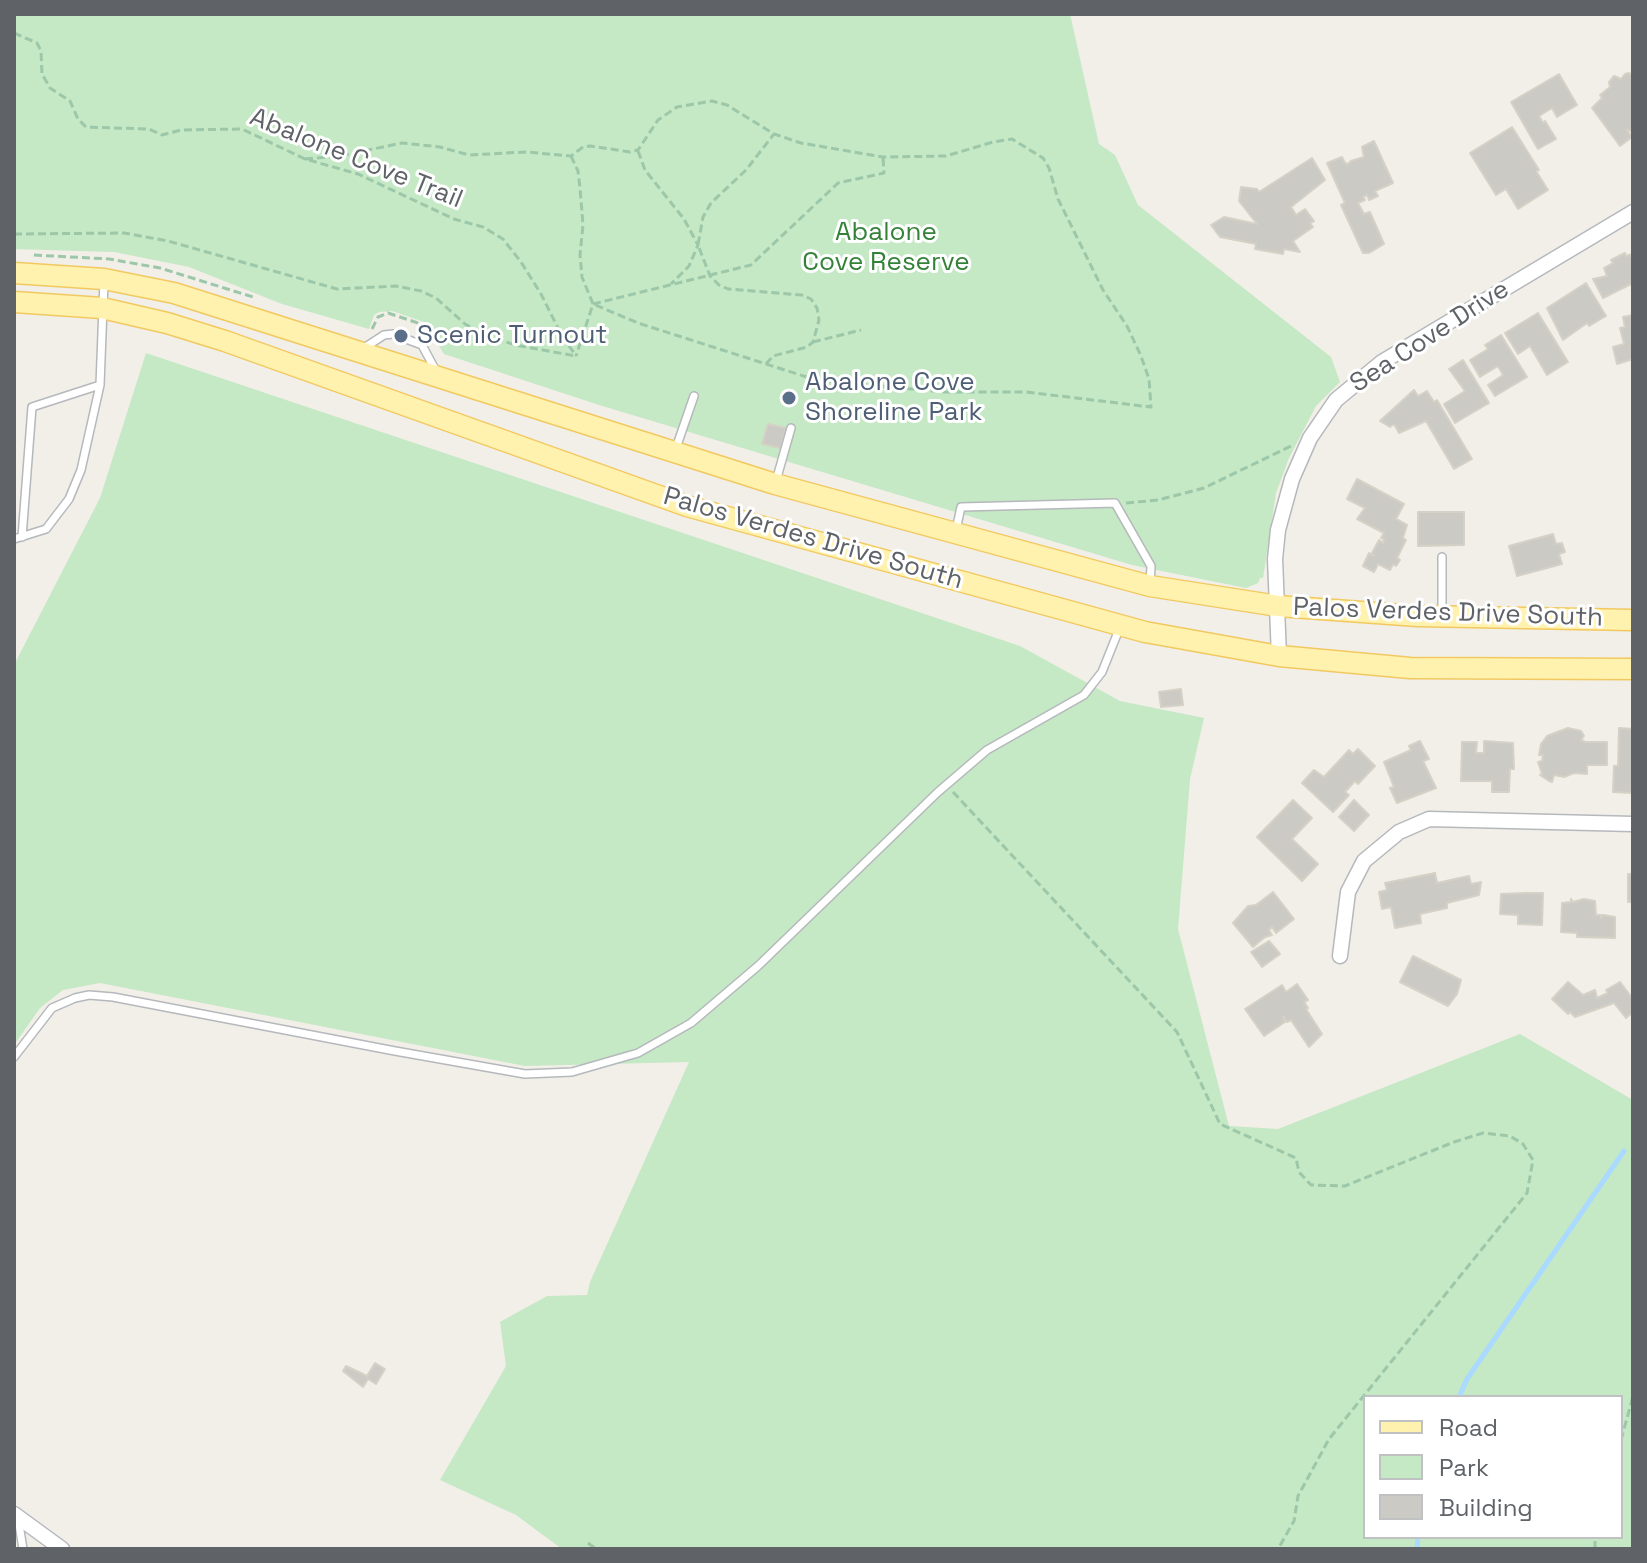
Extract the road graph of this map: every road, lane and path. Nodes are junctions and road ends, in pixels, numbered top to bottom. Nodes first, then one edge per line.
1 (14, 33) edge
2 (774, 134) junction
3 (638, 150) junction
4 (571, 156) junction
5 (883, 157) junction
6 (305, 159) junction
7 (1633, 212) edge
8 (14, 234) edge
9 (698, 245) junction
10 (14, 273) edge
11 (710, 276) junction
12 (104, 279) junction
13 (668, 286) junction
14 (14, 302) edge
15 (593, 304) junction
16 (102, 308) junction
17 (861, 330) dead end
18 (431, 339) dead end
19 (813, 342) junction
20 (362, 343) junction
21 (576, 356) junction
22 (766, 364) junction
23 (100, 385) junction
24 (694, 396) dead end
25 (791, 428) dead end
26 (1310, 438) junction
27 (674, 453) junction
28 (775, 484) junction
29 (1115, 503) junction
30 (955, 534) junction
31 (18, 538) edge
32 (1442, 557) dead end
33 (1150, 586) junction
34 (1278, 606) junction
35 (1441, 617) junction
36 (1633, 620) edge
37 (1121, 625) junction
38 (1279, 656) junction
39 (1633, 669) edge
40 (946, 785) junction
41 (1633, 824) edge
42 (1340, 956) dead end
43 (14, 1057) edge
44 (1633, 1382) edge
45 (1364, 1395) edge
46 (1363, 1397) edge
47 (1623, 1433) edge
48 (16, 1515) edge
49 (588, 1543) dead end
50 (23, 1549) edge
51 (62, 1549) edge
52 (596, 1549) edge
53 (1278, 1549) edge

1 - 6 path, Abalone Cove Trail
2 - 3 path
2 - 5 path
2 - 9 path
3 - 4 path
3 - 9 path
4 - 6 path
4 - 15 path
5 - 11 path
5 - 22 path
6 - 21 path, Abalone Cove Trail
7 - 26 street, Sea Cove Drive
8 - 21 path
9 - 11 path
9 - 13 path
10 - 12 main road, Palos Verdes Drive South
11 - 13 path
11 - 19 path
12 - 16 lane
12 - 20 main road, Palos Verdes Drive South
13 - 15 path
14 - 16 main road, Palos Verdes Drive South
15 - 21 path
15 - 22 path
16 - 23 lane
16 - 37 main road, Palos Verdes Drive South
17 - 19 path
18 - 20 path
19 - 22 path
20 - 27 main road, Palos Verdes Drive South
23 - 31 lane
23 - 31 lane
24 - 27 lane
25 - 28 lane
26 - 29 path
26 - 34 street, Sea Cove Drive
27 - 28 main road, Palos Verdes Drive South
28 - 30 main road, Palos Verdes Drive South
29 - 30 lane
29 - 33 lane
30 - 33 main road, Palos Verdes Drive South
32 - 35 lane
33 - 34 main road, Palos Verdes Drive South
34 - 35 main road, Palos Verdes Drive South
34 - 38 street, Sea Cove Drive
35 - 36 main road, Palos Verdes Drive South
37 - 38 main road, Palos Verdes Drive South
37 - 40 lane
38 - 39 main road, Palos Verdes Drive South
40 - 43 lane
40 - 45 path
41 - 42 street
44 - 47 path
46 - 53 path
48 - 50 lane
48 - 51 street
49 - 52 path

